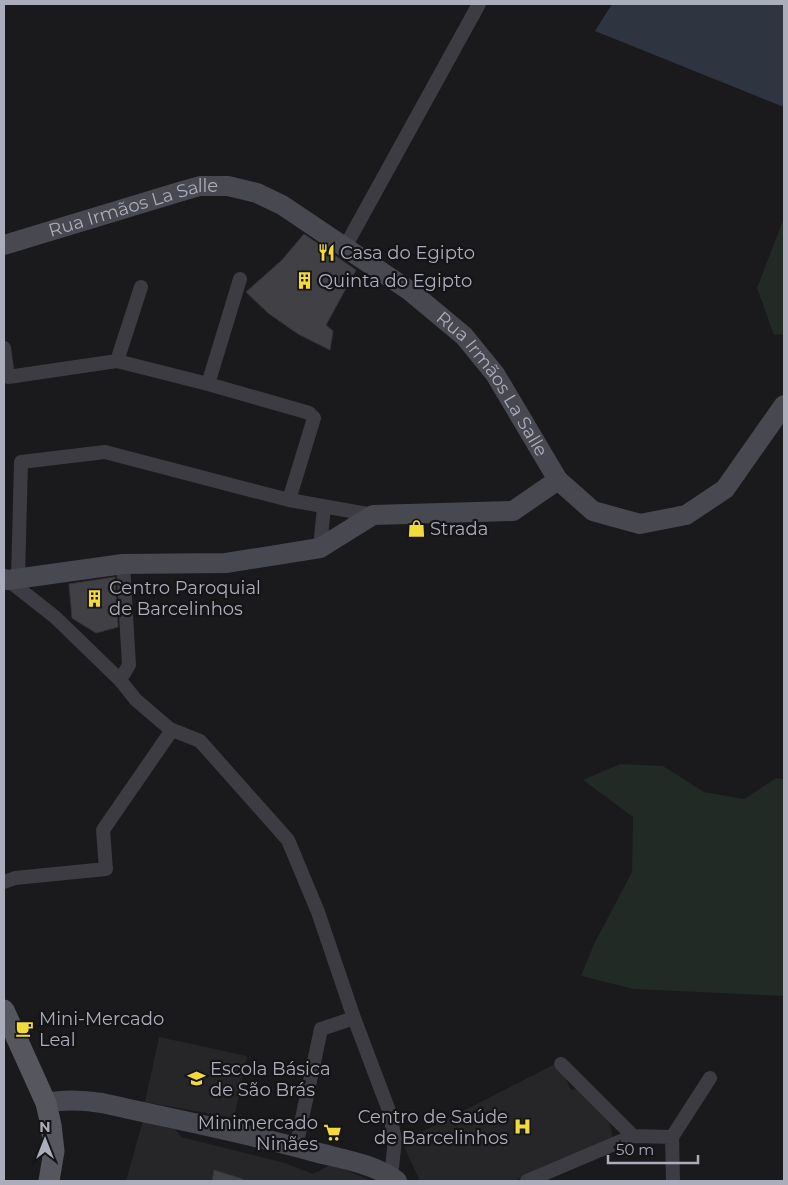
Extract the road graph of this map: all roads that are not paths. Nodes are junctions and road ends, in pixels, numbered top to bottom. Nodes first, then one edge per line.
1 (479, 4) edge
2 (9, 244) edge
3 (345, 247) junction
4 (240, 279) dead end
5 (141, 287) dead end
6 (4, 348) edge
7 (117, 361) junction
8 (208, 384) junction
9 (784, 405) edge
10 (558, 480) junction
11 (289, 500) junction
12 (324, 507) junction
13 (373, 515) junction
14 (320, 548) junction
15 (123, 564) junction
16 (10, 579) edge
17 (120, 680) junction
18 (172, 730) junction
19 (4, 882) edge
20 (4, 1010) edge
21 (354, 1018) junction
22 (562, 1064) dead end
23 (710, 1078) dead end
24 (46, 1103) junction
25 (633, 1136) junction
26 (672, 1137) junction
27 (296, 1147) junction
28 (394, 1179) edge
29 (49, 1181) edge
30 (527, 1181) edge
31 (673, 1181) edge

1 - 3 street
2 - 3 main road, Rua Irmãos La Salle
3 - 10 main road, Rua Irmãos La Salle
4 - 8 street
5 - 7 street
6 - 7 street
7 - 8 street
8 - 11 street
9 - 10 main road, Rua Irmãos La Salle
10 - 13 main road
11 - 12 street
11 - 16 street
12 - 13 street
12 - 14 street
13 - 14 main road
14 - 15 main road
15 - 16 main road
15 - 17 street
16 - 17 street
17 - 18 street
18 - 19 street
18 - 21 street
20 - 24 main road
21 - 27 street
21 - 28 street
22 - 25 street
23 - 26 street
24 - 27 main road
24 - 29 main road
25 - 26 street
25 - 30 street
26 - 31 street
27 - 28 main road

